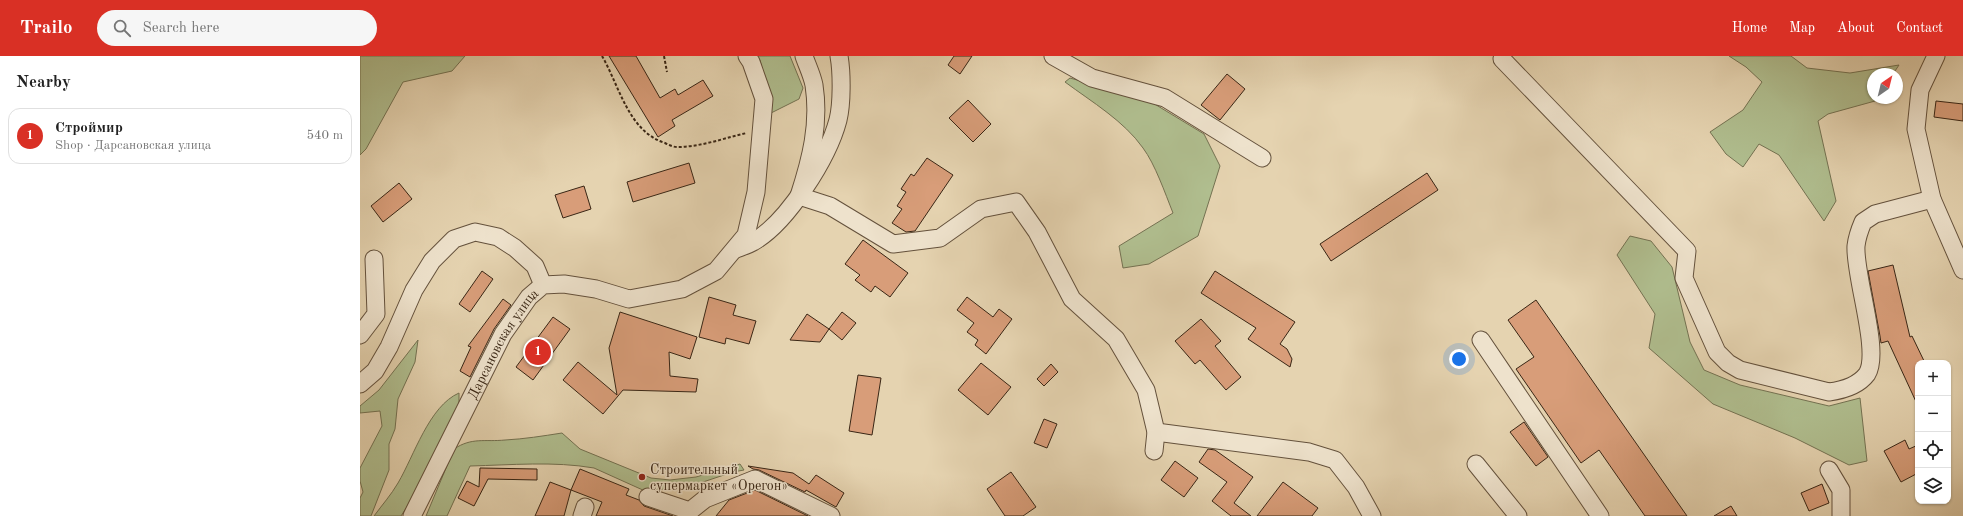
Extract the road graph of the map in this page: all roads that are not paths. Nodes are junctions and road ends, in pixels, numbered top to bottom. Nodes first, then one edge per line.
1 (747, 56) edge
2 (804, 56) edge
3 (1053, 56) edge
4 (1936, 56) edge
5 (1502, 59) dead end
6 (843, 61) edge
7 (1071, 61) edge
8 (1262, 158) dead end
9 (799, 196) junction
10 (1932, 199) junction
11 (733, 250) junction
12 (374, 259) dead end
13 (1962, 264) edge
14 (543, 285) junction
15 (360, 335) edge
16 (1481, 340) dead end
17 (360, 384) edge
18 (1156, 432) junction
19 (1154, 451) dead end
20 (1476, 464) dead end
21 (1830, 470) dead end
22 (648, 496) dead end
23 (412, 516) edge
24 (830, 516) edge
25 (1372, 516) edge
26 (1518, 516) edge
27 (1600, 516) edge
28 (1841, 516) edge

1 - 11 street, Дарсановская улица
2 - 9 street
3 - 7 street
4 - 10 street
5 - 10 street
6 - 9 street
7 - 8 street
9 - 11 street
9 - 18 street
10 - 13 street
11 - 14 street, Дарсановская улица
12 - 15 street
14 - 17 street
14 - 23 street, Дарсановская улица
16 - 27 street
18 - 19 street
18 - 25 street
20 - 26 street
21 - 28 street
22 - 24 street

